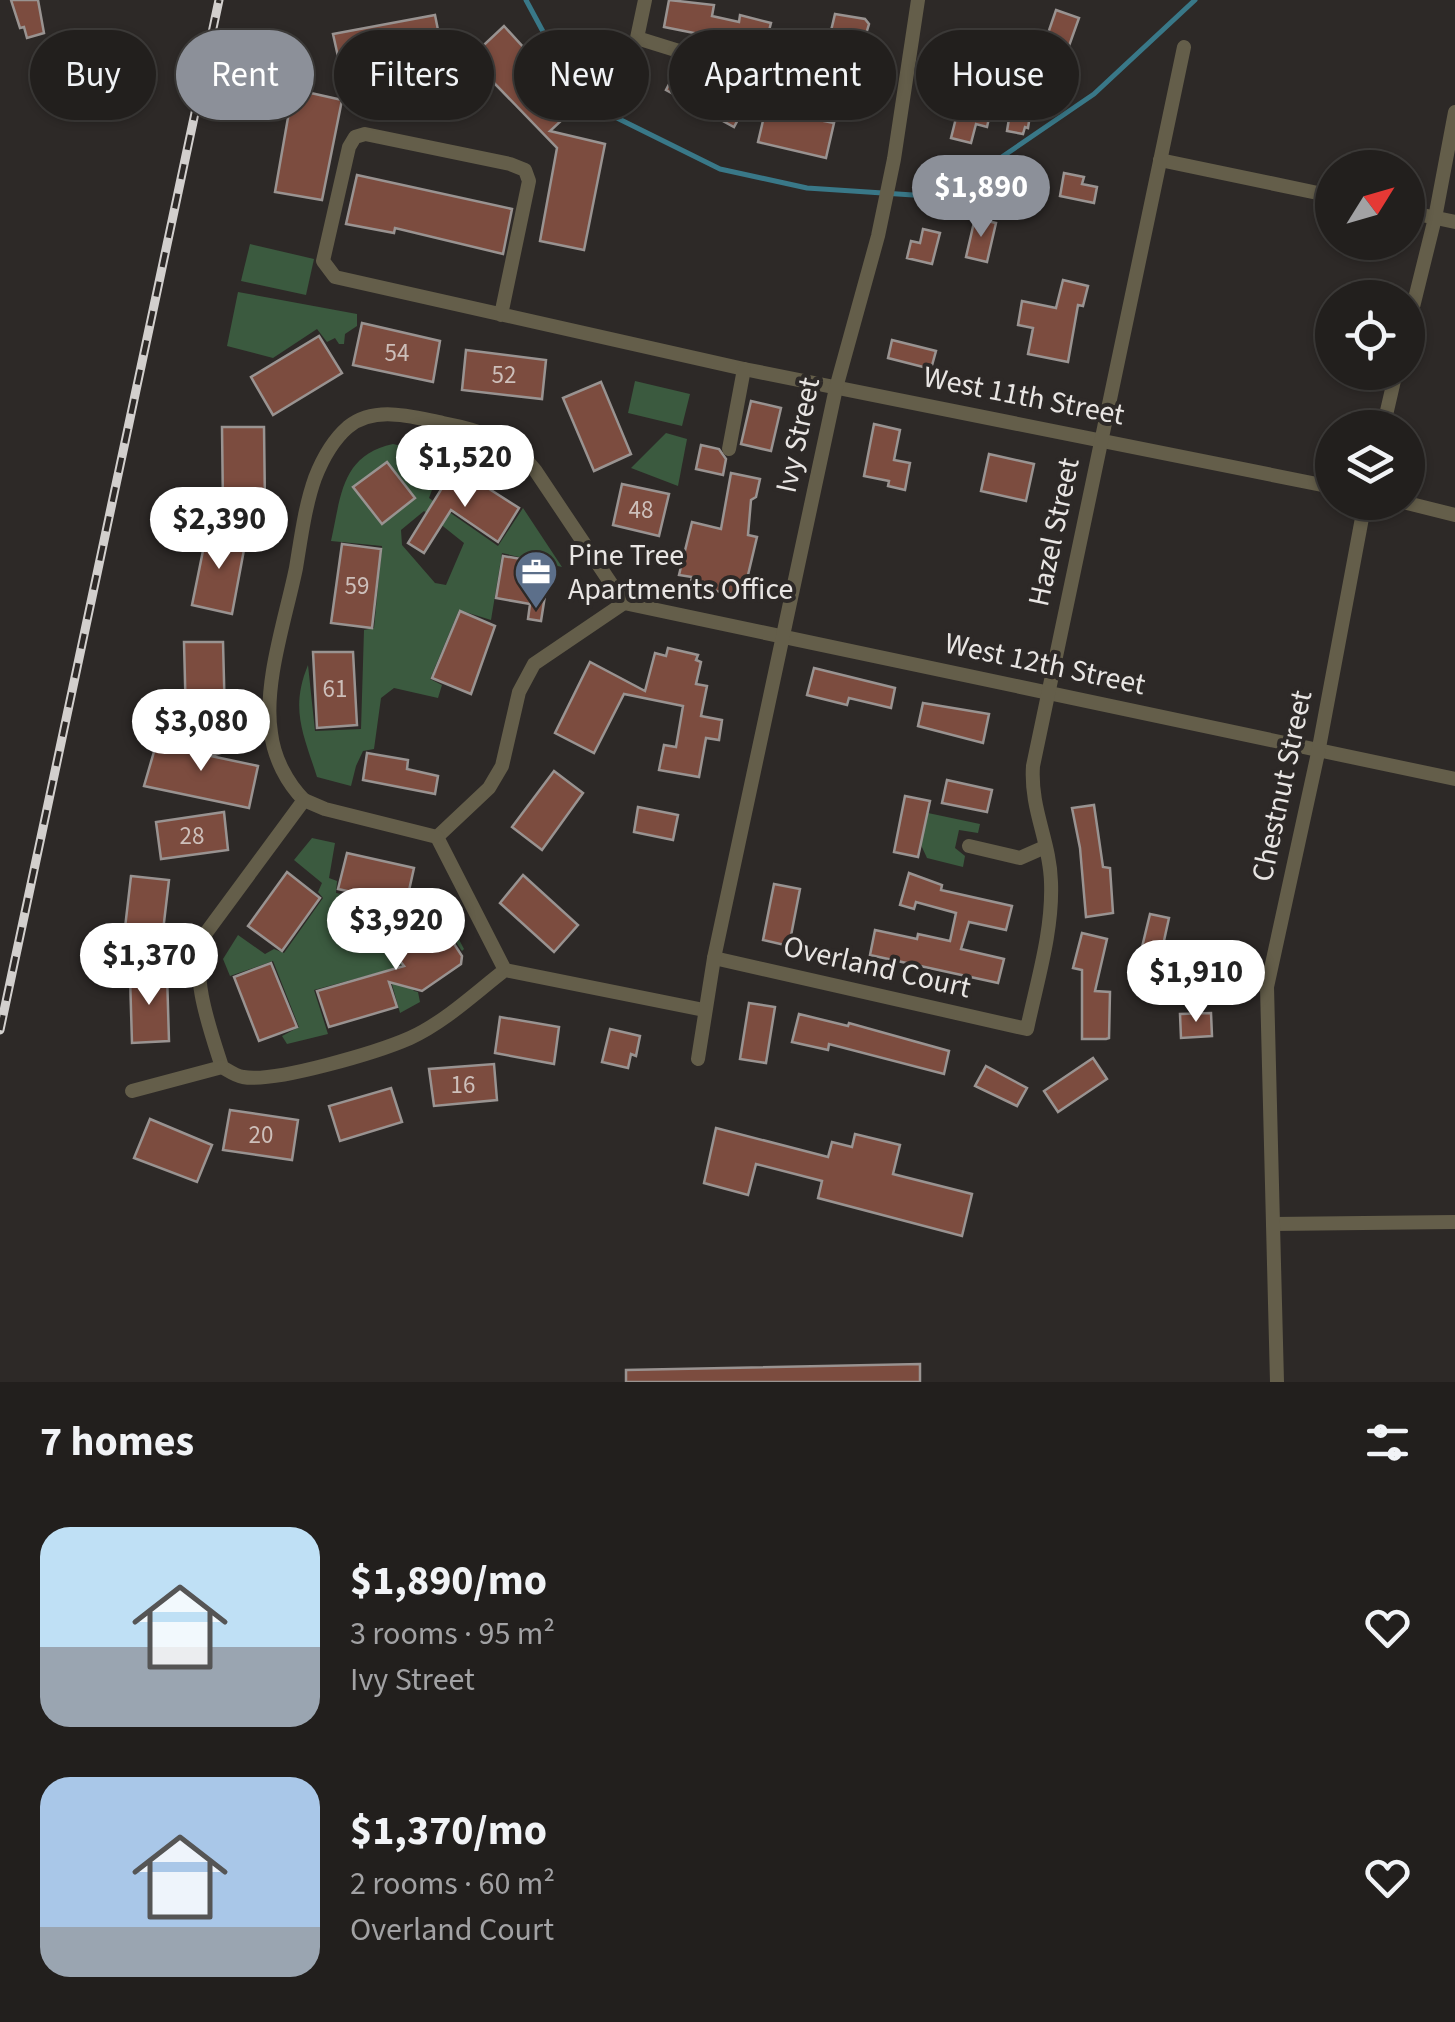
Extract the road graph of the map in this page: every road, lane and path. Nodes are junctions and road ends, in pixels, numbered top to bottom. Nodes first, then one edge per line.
1 (644, 0) edge
2 (918, 0) edge
3 (1184, 47) dead end
4 (669, 48) edge
5 (1455, 112) edge
6 (1160, 160) junction
7 (1315, 192) edge
8 (1425, 216) edge
9 (1435, 218) junction
10 (1455, 222) edge
11 (1420, 280) edge
12 (501, 315) junction
13 (744, 369) junction
14 (836, 388) junction
15 (1102, 439) junction
16 (728, 449) dead end
17 (1315, 483) edge
18 (1425, 507) edge
19 (1455, 514) edge
20 (1361, 520) edge
21 (624, 603) junction
22 (784, 636) junction
23 (1048, 692) junction
24 (1318, 752) junction
25 (1455, 779) edge
26 (304, 800) junction
27 (436, 838) junction
28 (968, 846) dead end
29 (1045, 847) junction
30 (714, 958) junction
31 (505, 970) junction
32 (704, 1010) junction
33 (1028, 1030) joint
34 (698, 1059) dead end
35 (222, 1066) junction
36 (132, 1091) dead end
37 (1455, 1222) edge
38 (1272, 1224) junction
39 (1277, 1382) edge

1 - 4 street
2 - 14 street, Ivy Street
3 - 6 street, Hazel Street
5 - 9 street
6 - 7 street
6 - 15 street, Hazel Street
8 - 9 street
9 - 10 street
9 - 11 street
12 - 12 street, West 11th Street
12 - 13 street, West 11th Street
13 - 14 street, West 11th Street
13 - 16 street
14 - 15 street, West 11th Street
14 - 22 street, Ivy Street
15 - 17 street, West 11th Street
15 - 23 street, Hazel Street
18 - 19 street
20 - 24 street, Chestnut Street
21 - 22 street, West 12th Street
21 - 26 street
21 - 27 street
22 - 23 street, West 12th Street
22 - 30 street, Ivy Street
23 - 24 street, West 12th Street
23 - 29 street, Hazel Street
24 - 25 street, West 12th Street
24 - 38 street, Chestnut Street
26 - 27 street
26 - 35 street
27 - 31 street
28 - 29 street
29 - 33 street, Hazel Street
30 - 32 street, Ivy Street
30 - 33 street, Overland Court
31 - 32 street
31 - 35 street
32 - 34 street, Ivy Street
35 - 36 street
37 - 38 street
38 - 39 street, Chestnut Street

